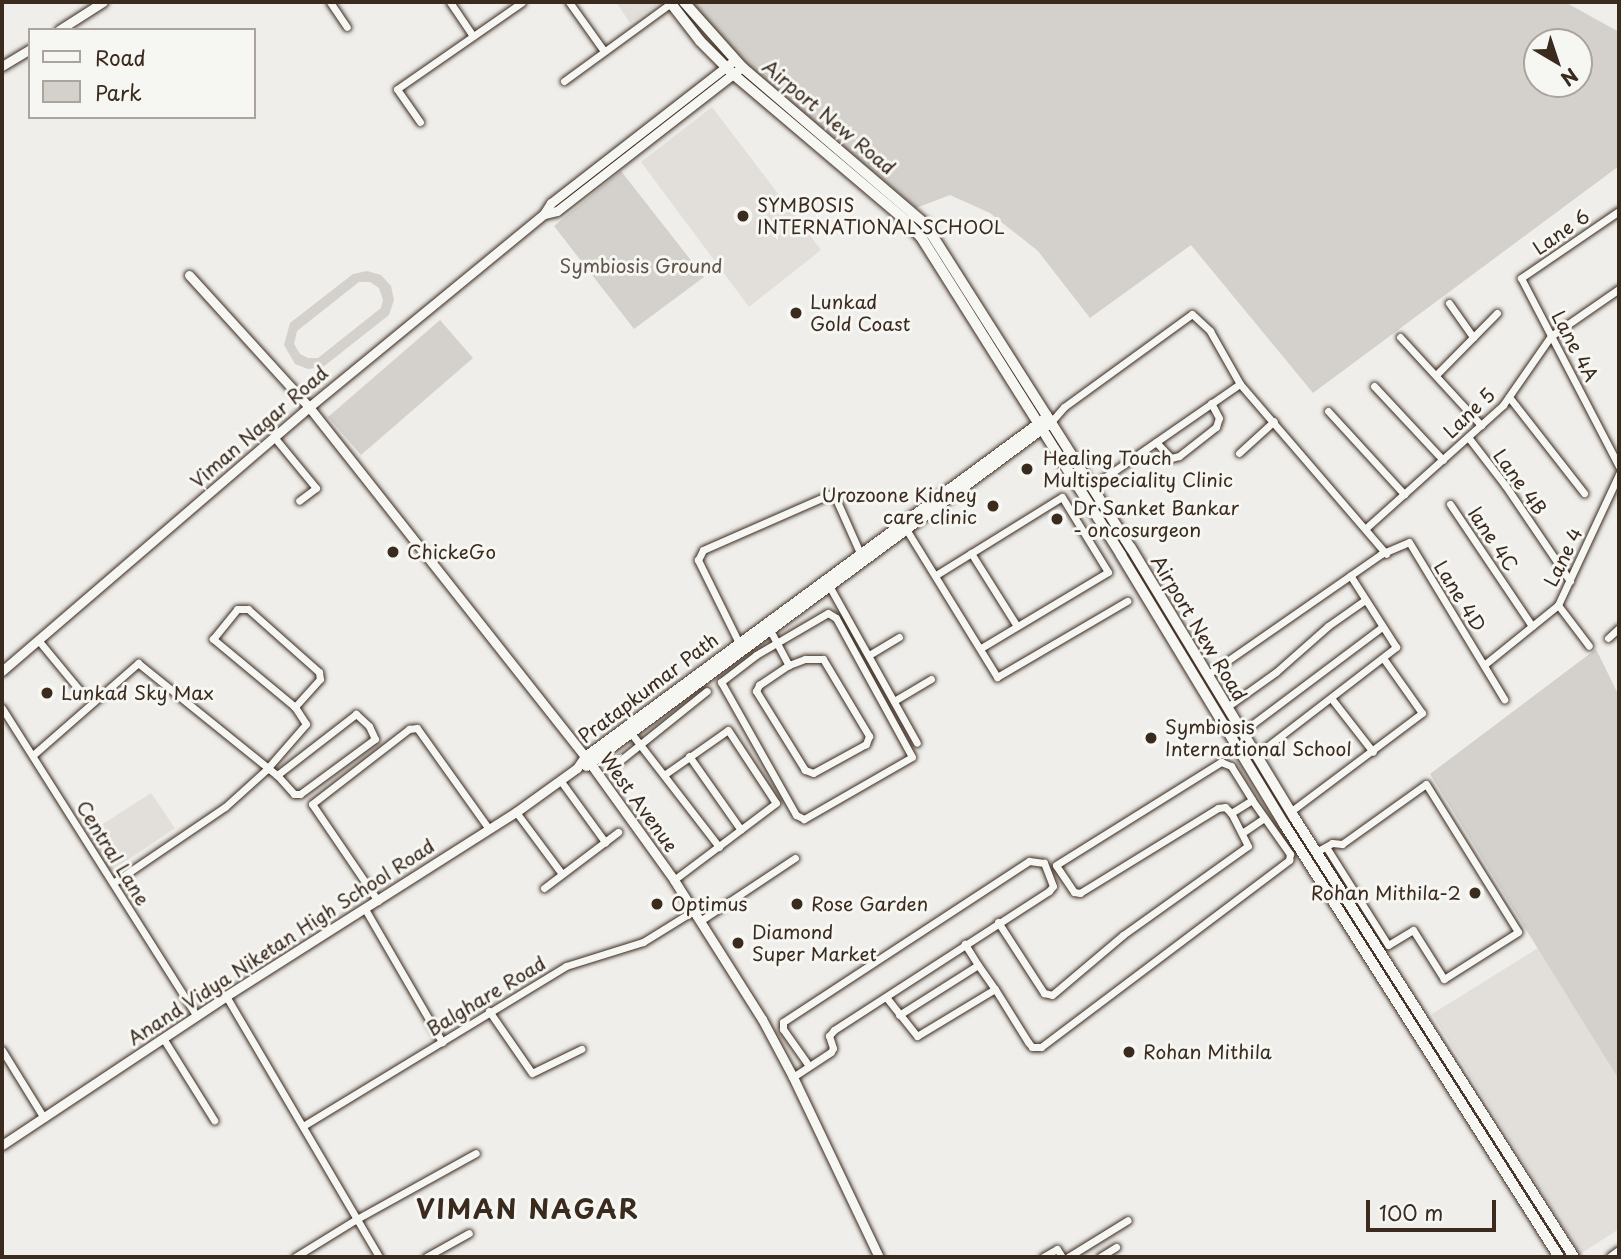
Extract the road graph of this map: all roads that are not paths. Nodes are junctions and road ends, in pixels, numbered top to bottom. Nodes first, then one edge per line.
1 (103, 2) edge
2 (330, 2) edge
3 (450, 2) edge
4 (522, 2) edge
5 (569, 2) edge
6 (671, 2) edge
7 (684, 2) edge
8 (347, 27) dead end
9 (62, 28) edge
10 (473, 36) junction
11 (28, 49) edge
12 (604, 51) junction
13 (2, 66) edge
14 (734, 67) junction
15 (564, 80) dead end
16 (420, 122) dead end
17 (1619, 211) edge
18 (189, 275) dead end
19 (1521, 278) joint
20 (1619, 289) edge
21 (1449, 303) dead end
22 (1497, 313) dead end
23 (1551, 336) junction
24 (1400, 337) dead end
25 (1474, 337) junction
26 (1436, 376) junction
27 (1240, 384) junction
28 (1374, 386) dead end
29 (1509, 397) junction
30 (1211, 403) junction
31 (309, 407) junction
32 (1328, 411) dead end
33 (1274, 421) junction
34 (1044, 422) junction
35 (1481, 425) junction
36 (274, 437) junction
37 (1468, 437) junction
38 (1156, 442) junction
39 (1239, 453) dead end
40 (1443, 460) junction
41 (1619, 466) edge
42 (1619, 474) edge
43 (1091, 487) junction
44 (1584, 493) dead end
45 (1404, 494) junction
46 (1611, 495) junction
47 (1619, 500) edge
48 (299, 501) dead end
49 (1450, 504) dead end
50 (924, 511) junction
51 (1366, 528) junction
52 (906, 529) junction
53 (860, 553) junction
54 (971, 553) junction
55 (1386, 554) junction
56 (936, 575) junction
57 (1350, 575) junction
58 (1570, 581) junction
59 (827, 582) junction
60 (1365, 600) junction
61 (1127, 601) dead end
62 (1558, 605) junction
63 (1017, 626) junction
64 (1532, 626) junction
65 (1382, 627) junction
66 (1619, 628) edge
67 (770, 630) junction
68 (899, 637) dead end
69 (1608, 638) dead end
70 (38, 640) junction
71 (777, 642) junction
72 (739, 643) junction
73 (1589, 646) dead end
74 (981, 648) junction
75 (869, 655) junction
76 (1383, 658) junction
77 (789, 665) junction
78 (1484, 665) junction
79 (709, 670) junction
80 (2, 671) edge
81 (1207, 675) junction
82 (931, 679) dead end
83 (707, 691) dead end
84 (80, 692) dead end
85 (1331, 698) junction
86 (1504, 699) dead end
87 (894, 701) junction
88 (295, 707) junction
89 (1227, 707) junction
90 (2, 708) edge
91 (1242, 732) junction
92 (631, 733) junction
93 (917, 743) dead end
94 (640, 744) junction
95 (1373, 752) junction
96 (33, 755) junction
97 (1256, 755) junction
98 (689, 756) junction
99 (588, 760) junction
100 (617, 763) dead end
101 (577, 768) joint
102 (266, 770) junction
103 (276, 775) junction
104 (664, 775) junction
105 (560, 780) junction
106 (1252, 800) junction
107 (516, 812) junction
108 (1290, 812) junction
109 (1231, 813) junction
110 (1264, 818) junction
111 (489, 829) junction
112 (741, 830) junction
113 (618, 832) dead end
114 (1242, 833) junction
115 (605, 842) junction
116 (719, 847) junction
117 (1321, 850) junction
118 (795, 858) dead end
119 (1056, 865) junction
120 (1046, 866) junction
121 (562, 874) junction
122 (674, 880) junction
123 (113, 883) junction
124 (544, 888) dead end
125 (379, 901) junction
126 (365, 909) junction
127 (693, 911) junction
128 (701, 921) junction
129 (998, 922) junction
130 (965, 944) junction
131 (978, 965) junction
132 (995, 989) junction
133 (226, 996) junction
134 (886, 997) junction
135 (489, 1011) junction
136 (196, 1015) junction
137 (899, 1015) junction
138 (163, 1038) junction
139 (442, 1042) junction
140 (581, 1049) dead end
141 (2, 1050) edge
142 (809, 1066) junction
143 (793, 1077) junction
144 (44, 1118) junction
145 (214, 1120) dead end
146 (303, 1126) junction
147 (2, 1145) edge
148 (476, 1153) dead end
149 (355, 1220) junction
150 (1128, 1220) dead end
151 (469, 1233) dead end
152 (1116, 1247) dead end
153 (1619, 1251) edge
154 (295, 1257) edge
155 (379, 1257) edge
156 (426, 1257) edge
157 (879, 1257) edge
158 (1043, 1257) edge
159 (1062, 1257) edge
160 (1068, 1257) edge
161 (1100, 1257) edge
162 (1559, 1257) edge
163 (1574, 1257) edge
164 (1611, 1257) edge

1 - 9 street
2 - 8 street
3 - 10 street
4 - 10 street
5 - 12 street
6 - 12 street
6 - 14 main road, Airport New Road
7 - 14 main road, Airport New Road
10 - 16 street
11 - 13 street
12 - 15 street
14 - 31 street, Viman Nagar Road
14 - 34 main road, Airport New Road
17 - 19 street, Lane 6
18 - 31 street, West Avenue
19 - 23 street, Lane 4A
20 - 23 street, Lane 5
21 - 25 street
22 - 25 street
23 - 29 street, Lane 5
23 - 41 street, Lane 4A
24 - 26 street
25 - 26 street
26 - 35 street
27 - 30 street
27 - 33 street
27 - 34 street
28 - 40 street
29 - 35 street, Lane 5
29 - 44 street
30 - 38 street
30 - 38 street
31 - 36 street, Viman Nagar Road
31 - 99 street, West Avenue
32 - 45 street
33 - 39 street
33 - 51 street
34 - 43 main road, Airport New Road
34 - 50 street, Pratapkumar Path
34 - 162 main road, Airport New Road
35 - 37 street, Lane 5
36 - 48 street
36 - 70 street, Viman Nagar Road
37 - 40 street, Lane 5
37 - 58 street, Lane 4B
38 - 43 street
40 - 45 street, Lane 5
42 - 46 street, Lane 4
43 - 81 main road, Airport New Road
45 - 51 street, Lane 5
46 - 47 street
46 - 58 street, Lane 4
49 - 64 street, lane 4C
50 - 52 street, Pratapkumar Path
50 - 53 street, Pratapkumar Path
51 - 55 street
52 - 56 street
52 - 59 street, Pratapkumar Path
53 - 59 street, Pratapkumar Path
53 - 72 street
54 - 56 street
54 - 63 street
54 - 63 street
55 - 57 street
55 - 78 street, Lane 4D
56 - 74 street
57 - 60 street
57 - 81 street
58 - 62 street, Lane 4
59 - 67 street, Pratapkumar Path
59 - 72 street, Pratapkumar Path
59 - 75 street
60 - 65 street
60 - 89 street
61 - 74 street
62 - 64 street, Lane 4
62 - 73 street
63 - 74 street
64 - 78 street, Lane 4
65 - 76 street
65 - 91 street
66 - 69 street
67 - 71 street
67 - 79 street, Pratapkumar Path
68 - 75 street
70 - 80 street, Viman Nagar Road
70 - 84 street
71 - 71 street
71 - 77 street
72 - 79 street, Pratapkumar Path
75 - 87 street
76 - 85 street
76 - 95 street
77 - 77 street
78 - 86 street
79 - 92 street, Pratapkumar Path
79 - 99 street, Pratapkumar Path
81 - 89 main road, Airport New Road
82 - 87 street
83 - 94 street
85 - 95 street
85 - 97 street
87 - 93 street
88 - 88 street
88 - 102 street
89 - 91 main road, Airport New Road
90 - 96 street, Central Lane
91 - 97 main road, Airport New Road
92 - 94 street
92 - 99 street, Pratapkumar Path
94 - 100 street
94 - 104 street
95 - 108 street
96 - 102 street
96 - 123 street, Central Lane
97 - 108 main road, Airport New Road
98 - 104 street
98 - 112 street
98 - 112 street
99 - 101 street, Pratapkumar Path
99 - 122 street, West Avenue
101 - 105 street, Anand Vidya Niketan High School Road
102 - 103 street
102 - 123 street
103 - 103 street
104 - 116 street
105 - 107 street, Anand Vidya Niketan High School Road
105 - 115 street
106 - 109 street
106 - 110 street
106 - 119 street
107 - 111 street, Anand Vidya Niketan High School Road
107 - 121 street
108 - 117 main road, Airport New Road
109 - 114 street
109 - 119 street
110 - 114 street
110 - 132 street
111 - 125 street, Anand Vidya Niketan High School Road
111 - 125 street
112 - 116 street
113 - 115 street
114 - 129 street
115 - 121 street
116 - 122 street
117 - 117 street
117 - 163 main road, Airport New Road
118 - 128 street
119 - 120 street
120 - 129 street
120 - 142 street
121 - 124 street
122 - 127 street, West Avenue
123 - 136 street, Central Lane
125 - 126 street, Anand Vidya Niketan High School Road
126 - 133 street, Anand Vidya Niketan High School Road
126 - 139 street
127 - 128 street, West Avenue
127 - 135 street, Balghare Road
128 - 143 street, West Avenue
129 - 130 street
130 - 131 street
130 - 134 street
131 - 132 street
131 - 137 street
132 - 137 street
133 - 136 street, Anand Vidya Niketan High School Road
133 - 146 street
134 - 137 street
134 - 142 street
135 - 139 street, Balghare Road
135 - 140 street
136 - 138 street, Anand Vidya Niketan High School Road
138 - 144 street, Anand Vidya Niketan High School Road
138 - 145 street
139 - 146 street, Balghare Road
141 - 144 street
142 - 143 street
143 - 157 street, West Avenue
144 - 147 street, Anand Vidya Niketan High School Road
146 - 149 street
148 - 149 street
149 - 154 street
149 - 155 street
150 - 160 street
151 - 156 street
152 - 161 street
153 - 164 street
158 - 159 street

